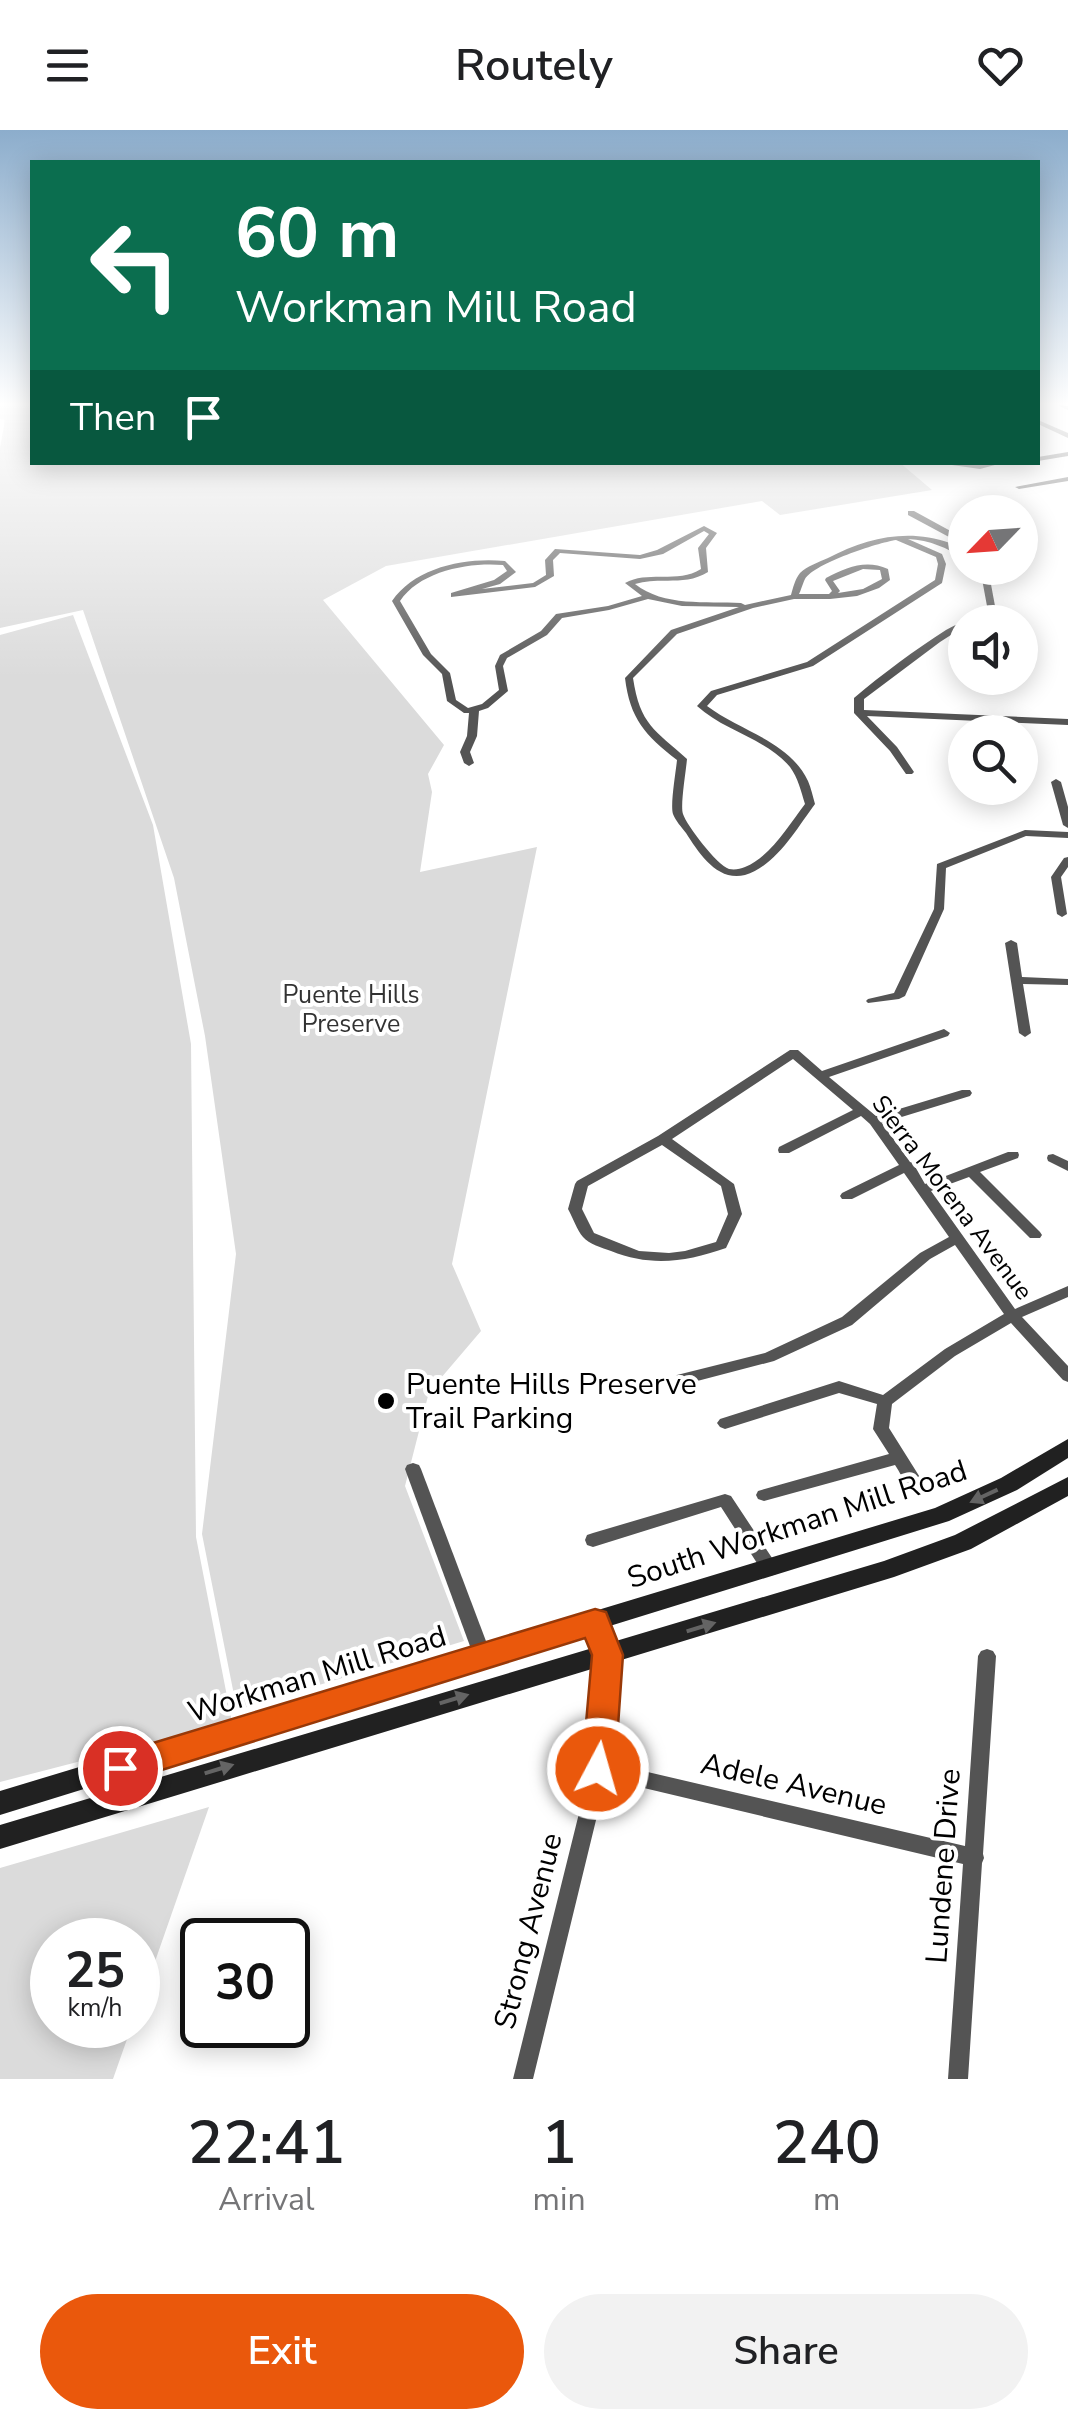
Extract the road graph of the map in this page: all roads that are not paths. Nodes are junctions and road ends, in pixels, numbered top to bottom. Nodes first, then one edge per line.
1 (912, 513) dead end
2 (948, 533) edge
3 (898, 538) junction
4 (948, 545) edge
5 (832, 596) junction
6 (646, 597) junction
7 (794, 597) junction
8 (751, 606) junction
9 (948, 632) edge
10 (474, 710) junction
11 (858, 713) junction
12 (1068, 722) edge
13 (469, 763) dead end
14 (909, 772) dead end
15 (1056, 782) dead end
16 (1068, 825) edge
17 (1068, 835) edge
18 (1068, 860) edge
19 (1062, 914) dead end
20 (1011, 942) dead end
21 (1018, 980) junction
22 (1068, 982) edge
23 (872, 1001) dead end
24 (1025, 1033) dead end
25 (944, 1034) dead end
26 (822, 1075) junction
27 (966, 1093) dead end
28 (868, 1116) junction
29 (663, 1139) junction
30 (784, 1150) dead end
31 (1012, 1155) dead end
32 (1054, 1158) dead end
33 (908, 1166) junction
34 (1068, 1167) edge
35 (971, 1171) junction
36 (924, 1189) junction
37 (847, 1196) dead end
38 (1035, 1235) dead end
39 (958, 1238) junction
40 (1068, 1290) edge
41 (1011, 1314) junction
42 (1068, 1376) edge
43 (682, 1379) dead end
44 (885, 1400) junction
45 (725, 1423) dead end
46 (1068, 1448) edge
47 (898, 1458) junction
48 (413, 1469) dead end
49 (914, 1483) dead end
50 (1068, 1486) edge
51 (764, 1495) dead end
52 (593, 1540) dead end
53 (770, 1568) junction
54 (595, 1622) junction
55 (608, 1655) junction
56 (987, 1656) dead end
57 (483, 1657) junction
58 (598, 1769) junction
59 (0, 1803) edge
60 (0, 1837) edge
61 (974, 1858) junction
62 (523, 2079) edge
63 (958, 2079) edge

1 - 2 street
3 - 4 street
3 - 7 street
3 - 8 street
5 - 5 street
5 - 7 street
6 - 8 street
6 - 10 street
6 - 10 street
7 - 8 street
9 - 11 street
10 - 13 street
11 - 12 street
11 - 14 street
15 - 16 street
17 - 23 street
18 - 19 street
20 - 21 street
21 - 22 street
21 - 24 street
25 - 26 street
26 - 28 street, Sierra Morena Avenue
26 - 29 street, Sierra Morena Avenue
27 - 28 street
28 - 30 street
28 - 33 street, Sierra Morena Avenue
29 - 29 street
31 - 35 street
32 - 34 street
33 - 36 street, Sierra Morena Avenue
33 - 37 street
35 - 36 street
35 - 38 street
36 - 39 street, Sierra Morena Avenue
39 - 41 street, Sierra Morena Avenue
39 - 43 street
40 - 41 street
41 - 42 street, Sierra Morena Avenue
41 - 44 street
44 - 45 street
44 - 47 street
46 -> 53 main road, South Workman Mill Road
47 - 49 street
47 - 51 street
48 - 57 street
55 -> 50 main road
52 - 53 street
53 - 54 main road, South Workman Mill Road
54 - 55 street, Strong Avenue
54 - 57 main road, Workman Mill Road
55 - 58 street, Strong Avenue
60 -> 55 main road
56 - 61 street, Lundene Drive
57 - 59 main road, Workman Mill Road
58 - 61 street, Adele Avenue
58 - 62 street, Strong Avenue
61 - 63 street, Lundene Drive

